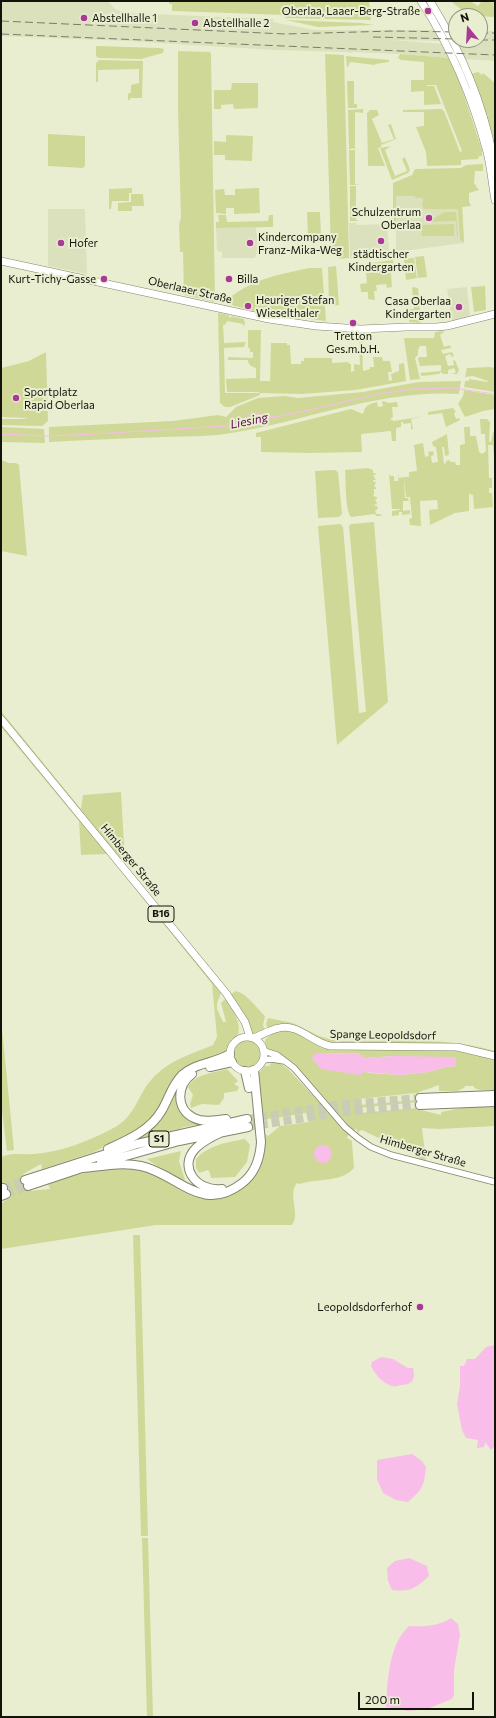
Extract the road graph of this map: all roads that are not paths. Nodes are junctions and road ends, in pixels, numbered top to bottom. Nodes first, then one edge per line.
1 (422, 1) edge
2 (430, 1) edge
3 (458, 59) junction
4 (495, 168) edge
5 (495, 200) edge
6 (1, 260) edge
7 (495, 314) edge
8 (1, 719) edge
9 (240, 1016) junction
10 (274, 1029) junction
11 (241, 1038) junction
12 (252, 1038) junction
13 (263, 1048) junction
14 (495, 1056) edge
15 (231, 1058) junction
16 (263, 1060) junction
17 (284, 1061) junction
18 (249, 1071) junction
19 (495, 1095) edge
20 (495, 1102) edge
21 (245, 1122) junction
22 (222, 1132) junction
23 (81, 1165) junction
24 (495, 1182) edge
25 (26, 1183) tunnel mouth

1 - 3 main road
2 - 3 main road
3 - 4 main road
3 - 5 main road
6 - 7 main road, Oberlaaer Straße
8 - 9 main road, Himberger Straße / B16
9 - 11 main road, Himberger Straße / B16
9 - 12 main road, Himberger Straße / B16
10 - 12 main road, Spange Leopoldsdorf
10 - 13 main road
10 - 14 main road, Spange Leopoldsdorf
11 - 12 main road
11 - 15 main road
12 - 13 main road
13 - 16 main road
13 - 17 street, Himberger Straße
15 - 18 main road
15 - 21 highway
15 - 23 highway
16 - 17 street
16 - 18 main road
17 - 24 street, Himberger Straße
18 - 22 highway
18 - 23 highway
19 - 20 highway
21 - 22 highway, S1
21 - 23 highway, S1
22 - 23 highway, S1
23 - 25 highway, S1

